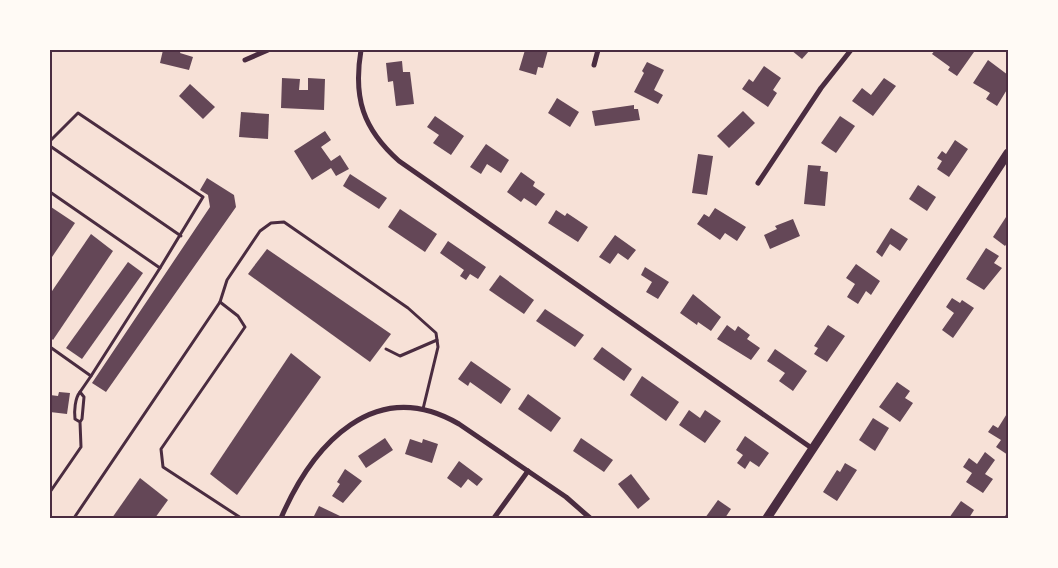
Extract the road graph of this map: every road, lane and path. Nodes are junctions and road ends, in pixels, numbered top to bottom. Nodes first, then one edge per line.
1 (268, 50) edge
2 (361, 50) edge
3 (598, 50) edge
4 (851, 50) edge
5 (245, 60) dead end
6 (594, 65) dead end
7 (50, 141) edge
8 (50, 146) edge
9 (1008, 153) edge
10 (758, 183) dead end
11 (50, 192) edge
12 (181, 236) junction
13 (160, 268) junction
14 (220, 302) junction
15 (437, 340) junction
16 (50, 347) edge
17 (386, 349) dead end
18 (91, 376) junction
19 (80, 392) junction
20 (423, 409) junction
21 (80, 422) junction
22 (812, 449) junction
23 (528, 471) junction
24 (51, 490) edge
25 (74, 518) edge
26 (241, 518) edge
27 (281, 518) edge
28 (494, 518) edge
29 (590, 518) edge
30 (767, 518) edge

1 - 5 street
2 - 22 street
3 - 6 street
4 - 10 street
7 - 12 lane
8 - 12 lane
9 - 22 street
11 - 13 lane
12 - 13 lane
13 - 18 lane
14 - 15 lane
14 - 25 lane
14 - 26 lane
15 - 17 lane
15 - 20 lane
16 - 18 lane
18 - 19 lane
19 - 21 lane
19 - 21 lane
20 - 23 street
20 - 27 street
21 - 24 lane
22 - 30 street
23 - 28 street
23 - 29 street

